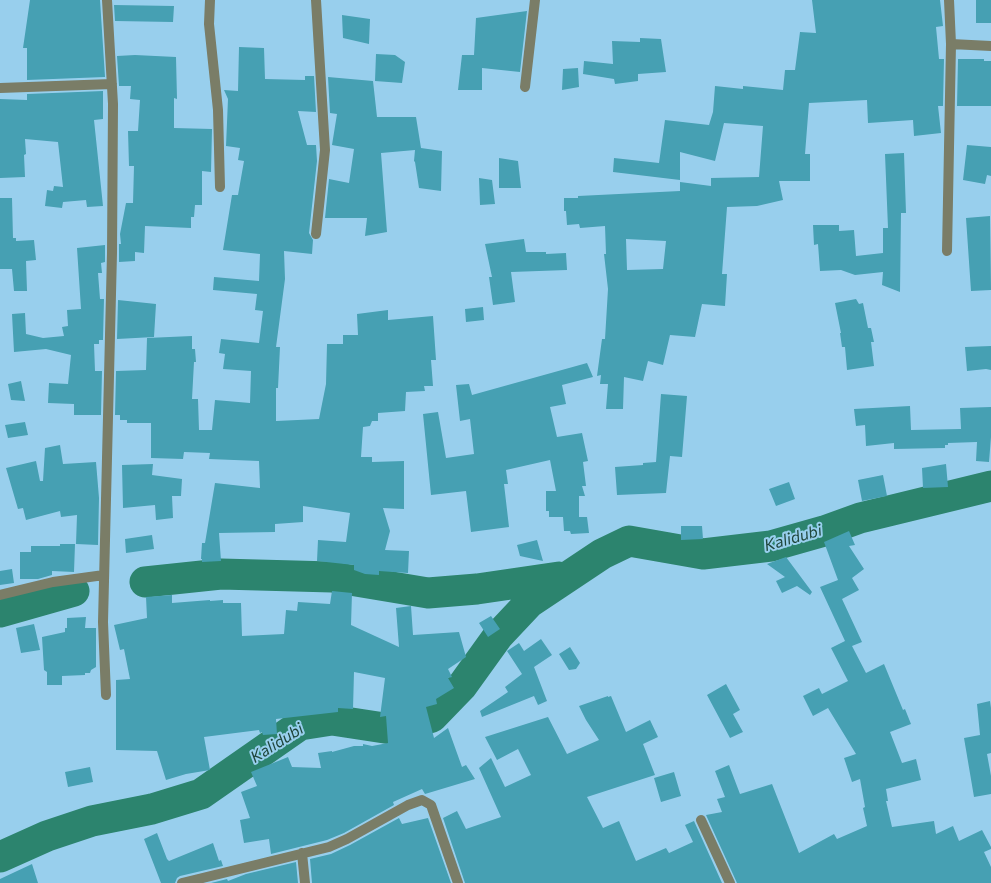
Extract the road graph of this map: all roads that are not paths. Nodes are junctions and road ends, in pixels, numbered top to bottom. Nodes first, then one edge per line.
1 (107, 0) edge
2 (210, 0) edge
3 (316, 0) edge
4 (535, 0) edge
5 (949, 0) edge
6 (951, 44) junction
7 (991, 46) edge
8 (112, 84) junction
9 (525, 87) dead end
10 (0, 88) edge
11 (220, 187) dead end
12 (316, 234) dead end
13 (947, 251) dead end
14 (104, 575) junction
15 (0, 595) edge
16 (106, 695) dead end
17 (701, 820) dead end
18 (302, 853) junction
19 (182, 883) edge
20 (305, 883) edge
21 (458, 883) edge
22 (730, 883) edge

1 - 8 street
2 - 11 street
3 - 12 street
4 - 9 street
5 - 6 street
6 - 7 street
6 - 13 street
8 - 10 street
8 - 14 street
14 - 15 street
14 - 16 street
17 - 22 street
18 - 19 street
18 - 20 street
18 - 21 street

